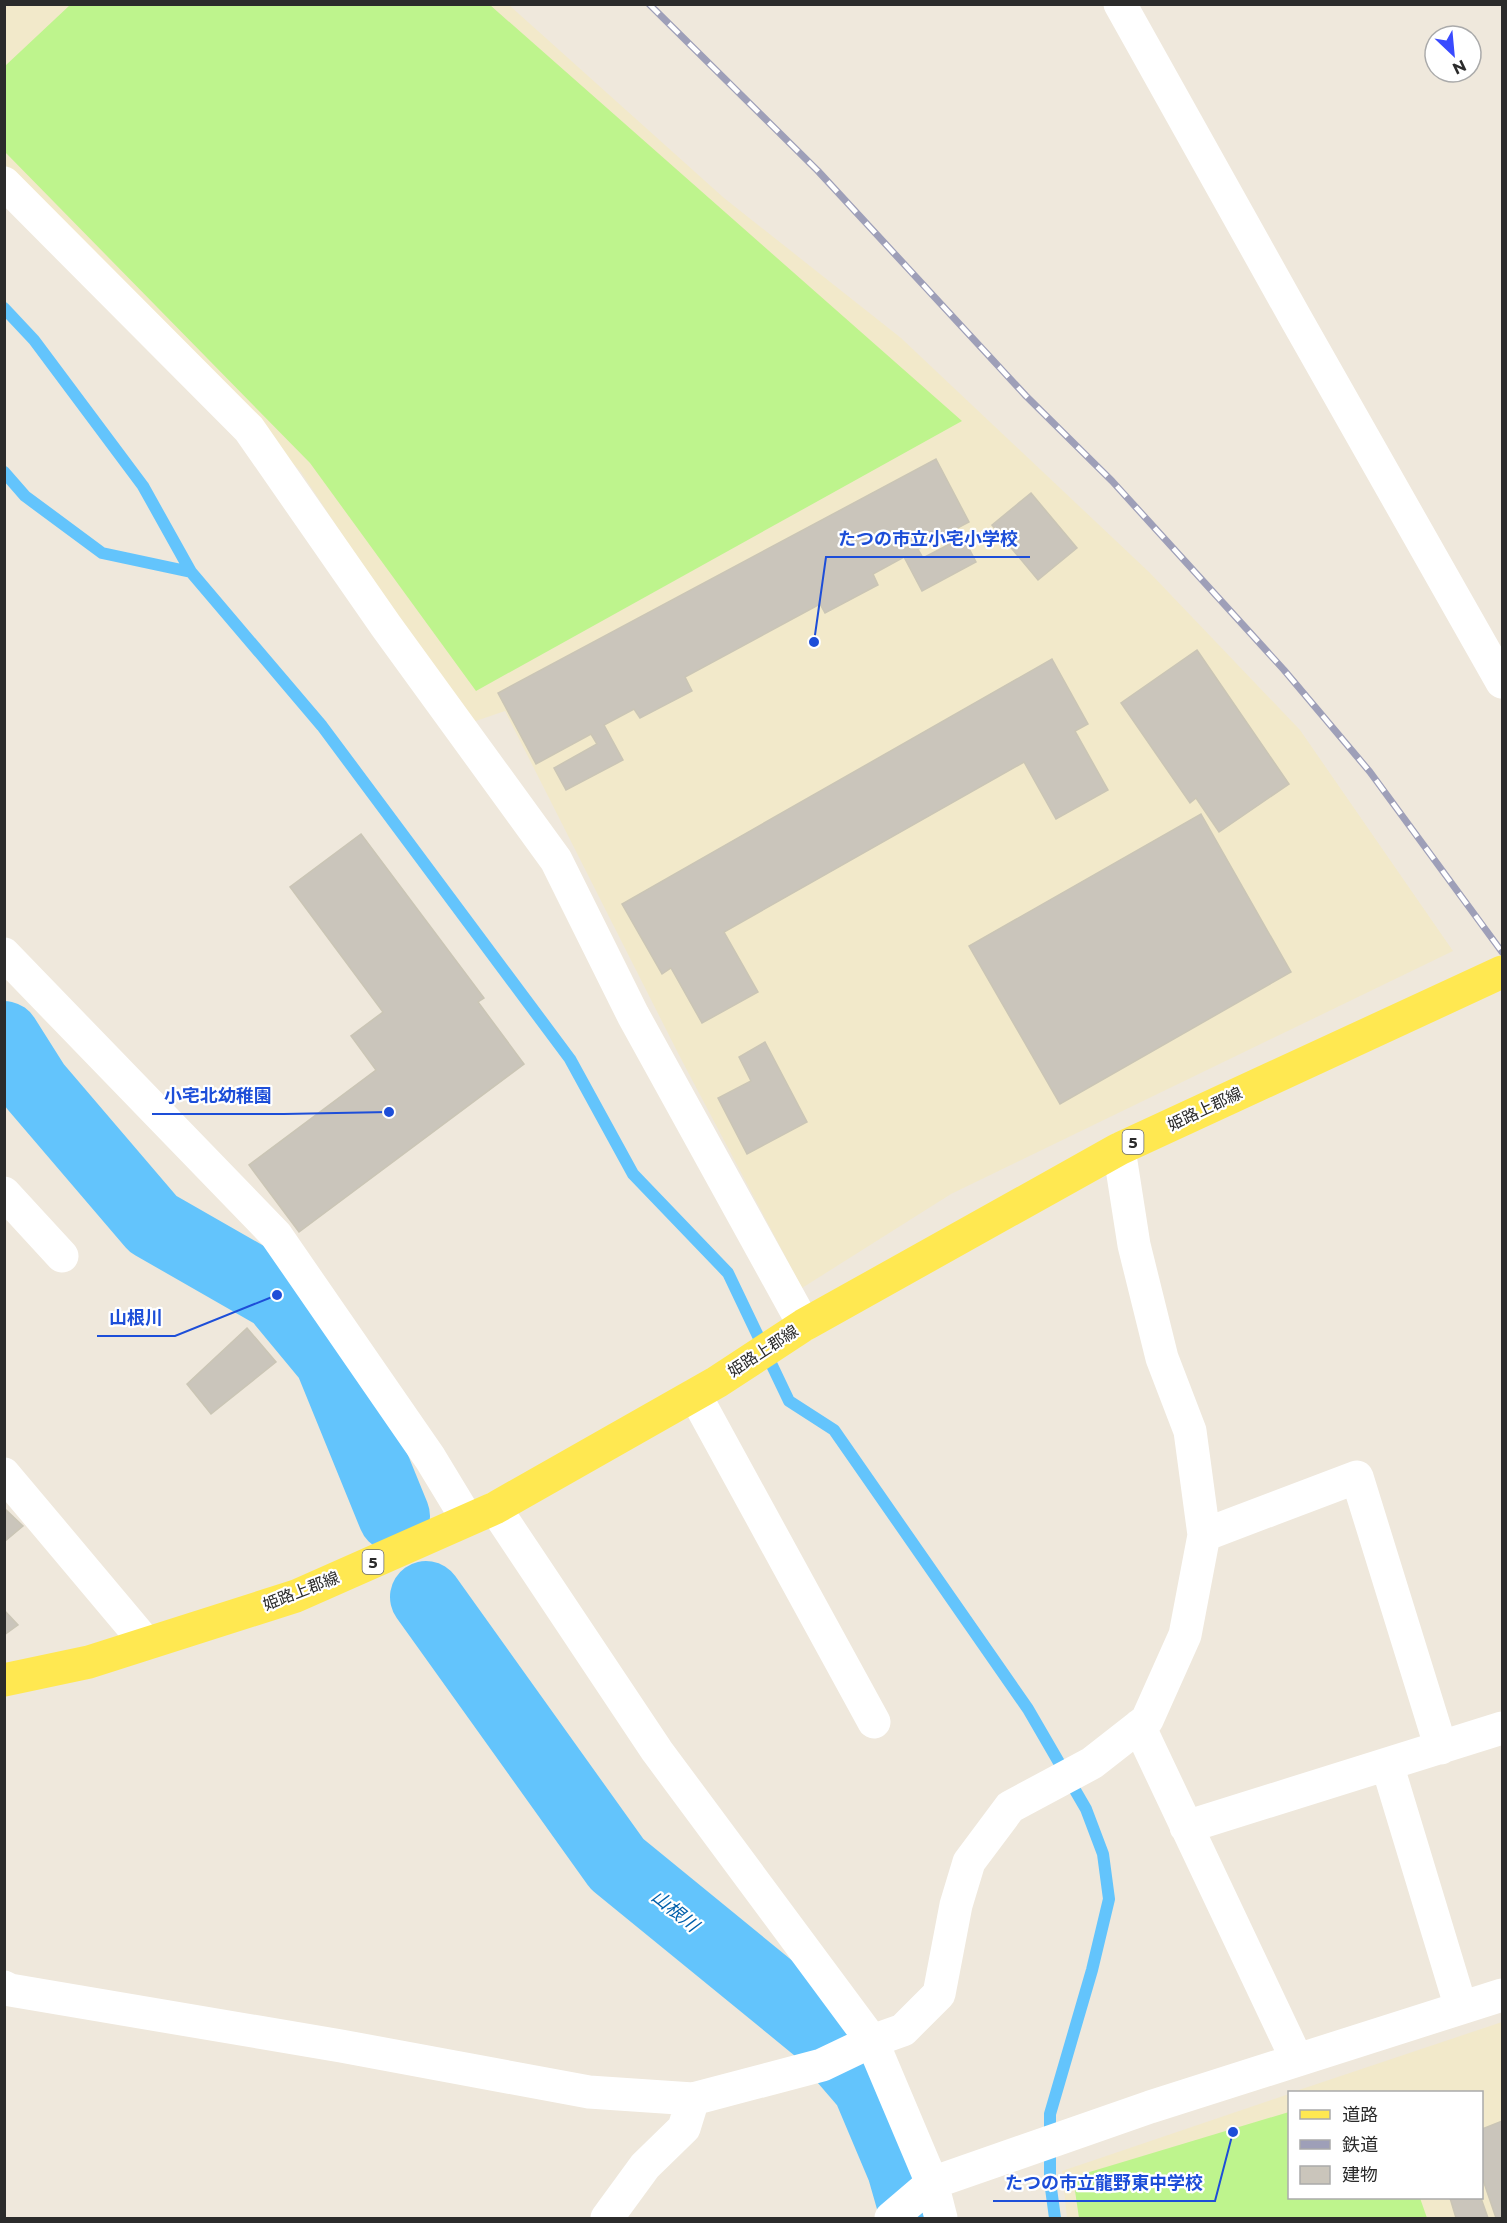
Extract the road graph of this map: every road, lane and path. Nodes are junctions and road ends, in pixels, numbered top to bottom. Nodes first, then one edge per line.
1 (1120, 4) edge
2 (4, 183) edge
3 (1503, 682) edge
4 (8, 965) edge
5 (1503, 972) edge
6 (1119, 1149) junction
7 (4, 1193) edge
8 (62, 1256) dead end
9 (792, 1334) junction
10 (706, 1388) junction
11 (4, 1474) edge
12 (481, 1514) junction
13 (1204, 1535) junction
14 (146, 1643) junction
15 (4, 1680) edge
16 (874, 1722) dead end
17 (1139, 1726) junction
18 (1503, 1728) edge
19 (1441, 1748) junction
20 (1387, 1764) junction
21 (1186, 1827) junction
22 (4, 1987) edge
23 (1503, 1995) edge
24 (1461, 2008) junction
25 (862, 2046) junction
26 (1297, 2060) junction
27 (693, 2099) junction
28 (932, 2183) junction
29 (607, 2218) edge
30 (891, 2218) edge
31 (941, 2218) edge

1 - 3 street
2 - 9 street
4 - 12 street
5 - 6 main road, 姫路上郡線 / 5
6 - 9 main road, 姫路上郡線 / 5
6 - 13 street
7 - 8 street
9 - 10 main road, 姫路上郡線 / 5
10 - 12 main road, 姫路上郡線 / 5
10 - 16 street
11 - 14 street
12 - 14 main road, 姫路上郡線 / 5
12 - 25 street
13 - 17 street
13 - 19 street
14 - 15 main road, 姫路上郡線 / 5
17 - 21 street
17 - 25 street
18 - 19 street
19 - 20 street
20 - 21 street
20 - 24 street
21 - 26 street
22 - 27 street
23 - 24 street
24 - 26 street
25 - 27 street
25 - 28 street
26 - 28 street
27 - 29 street
28 - 30 street
28 - 31 street

